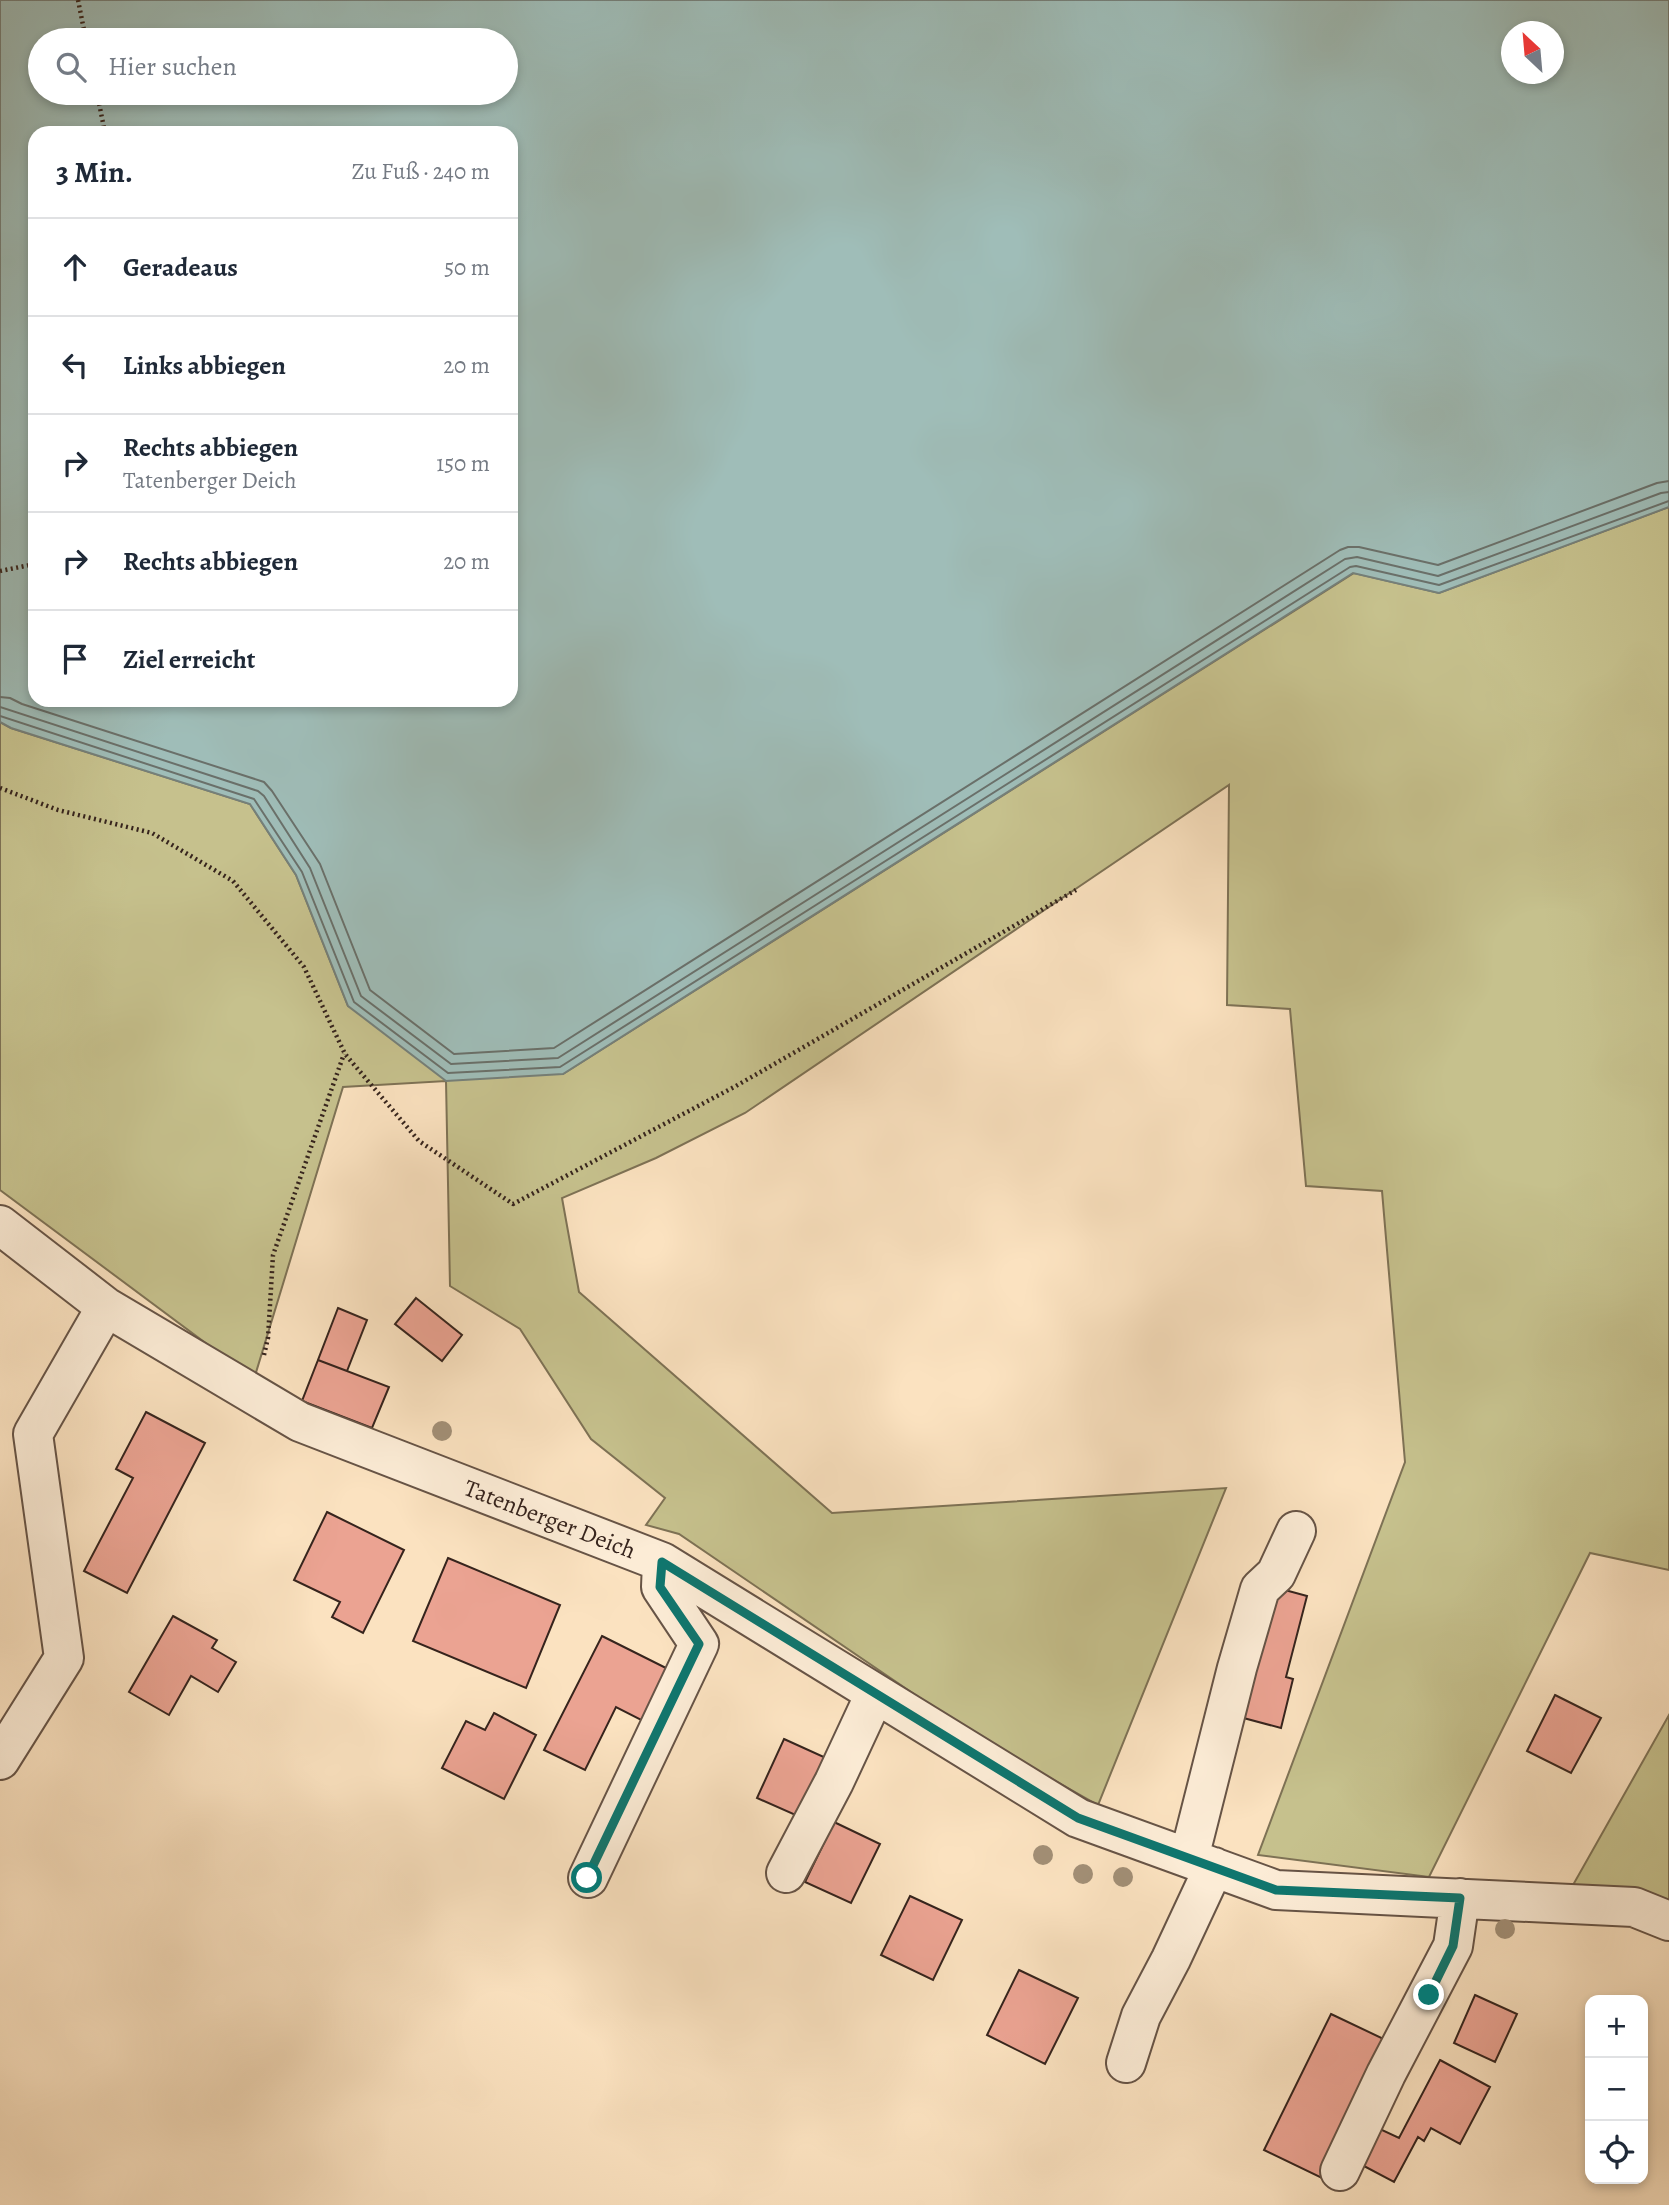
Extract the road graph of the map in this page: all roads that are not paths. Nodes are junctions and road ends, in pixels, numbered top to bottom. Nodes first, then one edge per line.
1 (0, 1225) edge
2 (106, 1307) junction
3 (1296, 1531) dead end
4 (662, 1562) junction
5 (875, 1693) junction
6 (0, 1760) edge
7 (1202, 1863) junction
8 (786, 1873) dead end
9 (587, 1878) dead end
10 (1460, 1898) junction
11 (1669, 1921) edge
12 (1126, 2063) dead end
13 (1340, 2171) dead end

1 - 2 street, Tatenberger Deich
2 - 4 street, Tatenberger Deich
2 - 6 street
3 - 7 street
4 - 5 street, Tatenberger Deich
4 - 9 street
5 - 7 street, Tatenberger Deich
5 - 8 street
7 - 10 street, Tatenberger Deich
7 - 12 street
10 - 11 street, Tatenberger Deich
10 - 13 street

